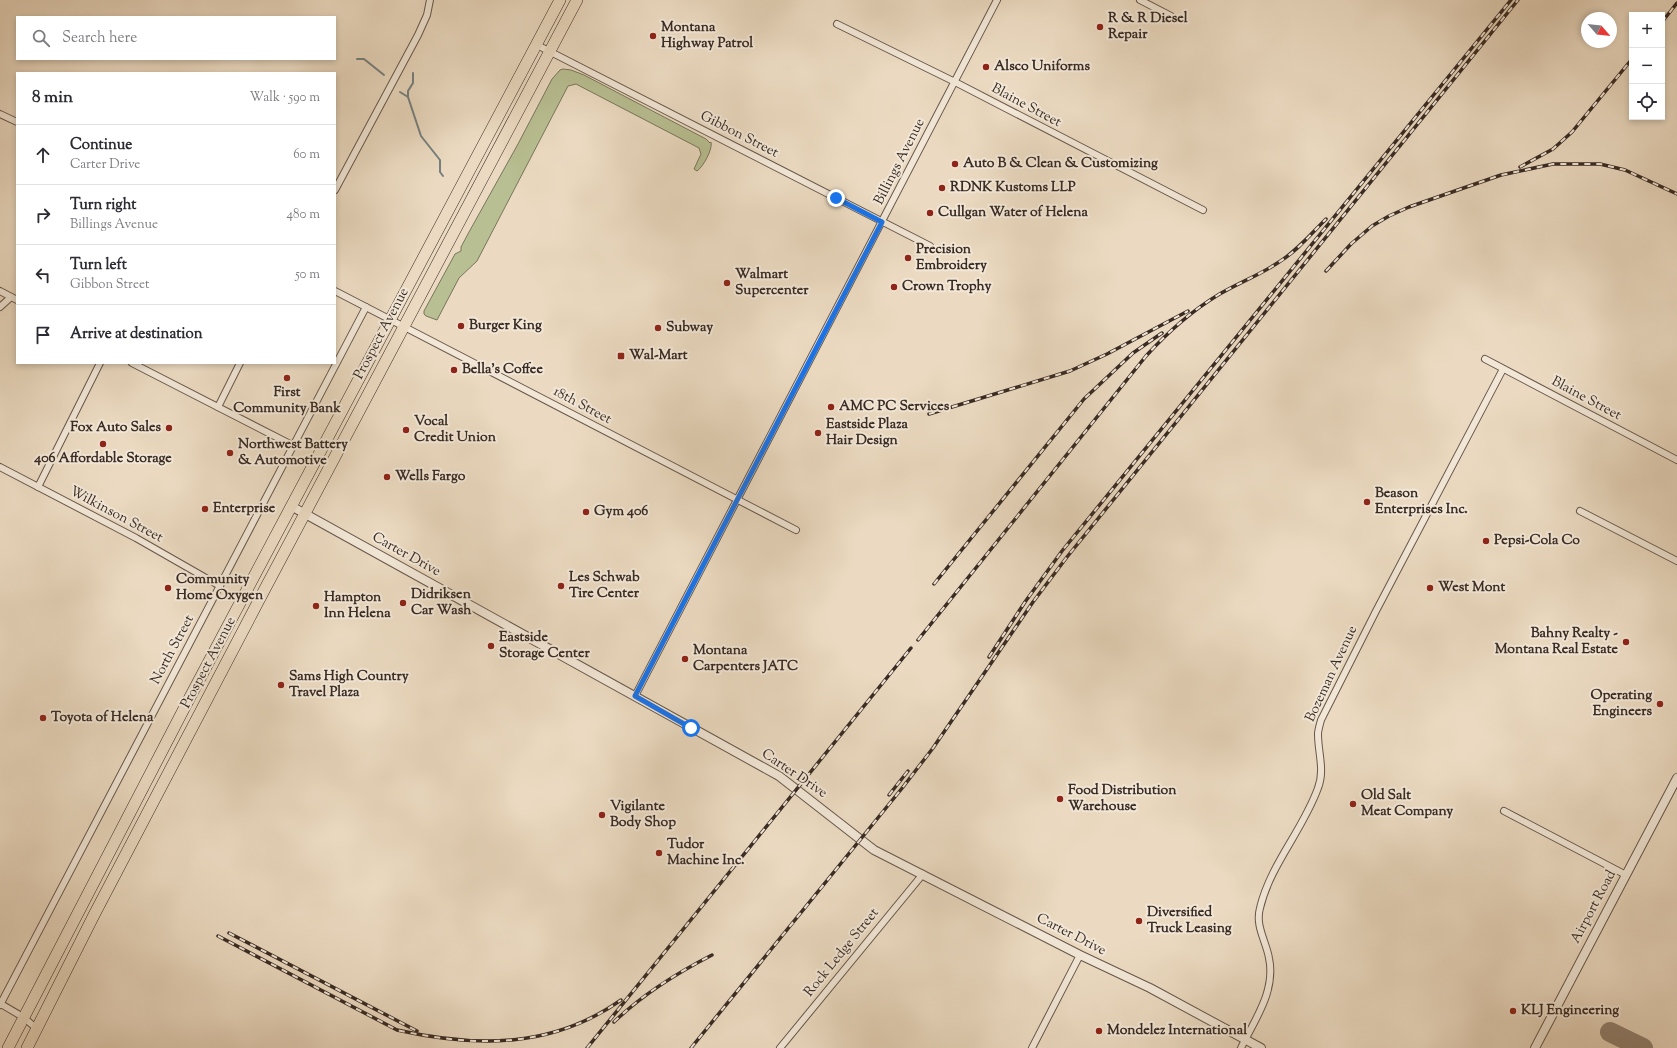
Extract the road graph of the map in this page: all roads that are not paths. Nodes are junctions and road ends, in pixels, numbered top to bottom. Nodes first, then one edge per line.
1 (430, 0) edge
2 (560, 0) edge
3 (577, 0) edge
4 (997, 0) edge
5 (1140, 0) edge
6 (1171, 16) dead end
7 (837, 24) dead end
8 (537, 45) junction
9 (551, 52) junction
10 (955, 82) junction
11 (0, 114) edge
12 (16, 122) edge
13 (336, 188) edge
14 (1203, 210) dead end
15 (882, 222) junction
16 (930, 246) dead end
17 (0, 291) edge
18 (336, 292) edge
19 (14, 299) edge
20 (0, 307) edge
21 (366, 307) junction
22 (390, 320) junction
23 (403, 326) junction
24 (1485, 359) dead end
25 (100, 364) edge
26 (134, 364) edge
27 (240, 364) edge
28 (1503, 368) junction
29 (218, 407) junction
30 (294, 446) junction
31 (1677, 460) edge
32 (0, 467) edge
33 (38, 487) junction
34 (737, 501) junction
35 (291, 506) junction
36 (1580, 511) dead end
37 (305, 514) junction
38 (796, 530) dead end
39 (1677, 561) edge
40 (220, 586) junction
41 (635, 696) junction
42 (1677, 778) edge
43 (1504, 811) dead end
44 (923, 874) junction
45 (1626, 875) junction
46 (1080, 955) junction
47 (0, 1005) edge
48 (23, 1017) junction
49 (36, 1028) junction
50 (1245, 1040) junction
51 (8, 1048) edge
52 (26, 1048) edge
53 (780, 1048) edge
54 (1032, 1048) edge
55 (1241, 1048) edge
56 (1261, 1048) edge
57 (1535, 1048) edge

1 - 13 street
2 - 8 highway, Prospect Avenue
3 - 9 highway, Prospect Avenue
4 - 10 street, Billings Avenue
5 - 6 street
7 - 10 street, Blaine Street
8 - 9 street, Gibbon Street
8 - 22 highway, Prospect Avenue
9 - 15 street, Gibbon Street
9 - 23 highway, Prospect Avenue
10 - 14 street, Blaine Street
10 - 15 street, Billings Avenue
11 - 12 street
15 - 16 street, Gibbon Street
15 - 34 street, Billings Avenue
17 - 19 street
18 - 21 street, 18th Street
19 - 20 street
21 - 22 street, 18th Street
21 - 30 street, North Street
22 - 23 street, 18th Street
22 - 35 highway, Prospect Avenue
23 - 34 street, 18th Street
23 - 37 highway, Prospect Avenue
24 - 28 street, Blaine Street
25 - 33 street
26 - 29 street
27 - 29 street
28 - 31 street, Blaine Street
28 - 50 street, Bozeman Avenue
29 - 30 street
30 - 40 street, North Street
32 - 33 street, Wilkinson Street
33 - 40 street, Wilkinson Street
34 - 38 street, 18th Street
34 - 41 street, Billings Avenue
35 - 37 street, Carter Drive
35 - 48 highway, Prospect Avenue
36 - 39 street
37 - 41 street, Carter Drive
37 - 49 highway, Prospect Avenue
40 - 47 street, North Street
41 - 44 street, Carter Drive
42 - 45 street, Airport Road
43 - 45 street
44 - 46 street, Carter Drive
44 - 53 street, Rock Ledge Street
45 - 57 street, Airport Road
46 - 50 street, Carter Drive
46 - 54 street
47 - 48 street
48 - 49 street
48 - 51 highway, Prospect Avenue
49 - 52 highway, Prospect Avenue
50 - 55 street, Bozeman Avenue
50 - 56 street, Carter Drive

